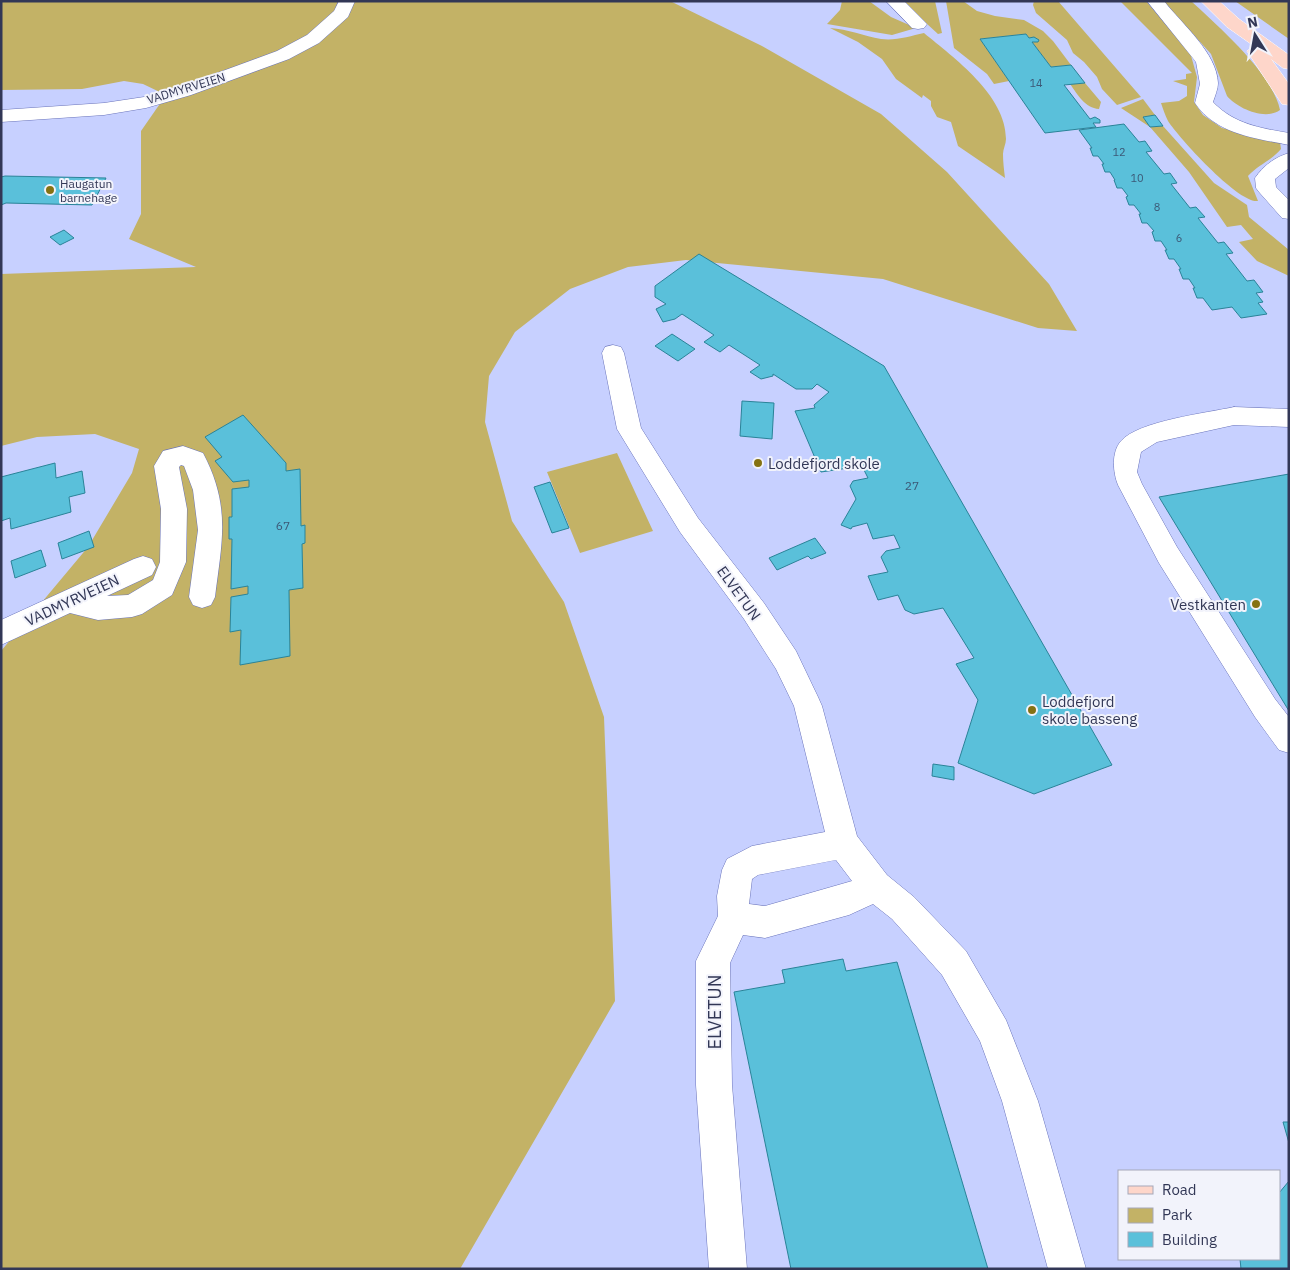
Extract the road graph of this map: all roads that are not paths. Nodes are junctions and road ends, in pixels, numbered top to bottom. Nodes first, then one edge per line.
1 (347, 1) edge
2 (894, 1) edge
3 (1155, 1) edge
4 (1209, 1) edge
5 (1233, 23) junction
6 (918, 24) dead end
7 (1289, 64) edge
8 (1205, 94) junction
9 (1289, 100) edge
10 (1, 116) edge
11 (1289, 125) edge
12 (77, 128) dead end
13 (1, 133) edge
14 (1289, 139) edge
15 (1289, 159) edge
16 (1289, 180) edge
17 (1275, 198) junction
18 (1289, 213) edge
19 (613, 352) dead end
20 (1289, 418) edge
21 (143, 567) dead end
22 (202, 597) dead end
23 (70, 602) junction
24 (1, 633) edge
25 (1289, 740) edge
26 (843, 844) junction
27 (876, 886) junction
28 (734, 918) junction
29 (728, 1269) edge
30 (1067, 1269) edge

1 - 10 street, VADMYRVEIEN
2 - 6 street
3 - 8 street
4 - 5 main road
5 - 7 main road
5 - 9 main road
8 - 11 street
8 - 14 street
12 - 13 street
15 - 17 street
16 - 17 street
17 - 18 street
19 - 26 street, ELVETUN
20 - 25 street
21 - 23 street, VADMYRVEIEN
22 - 23 street
23 - 24 street, VADMYRVEIEN
26 - 27 street, ELVETUN
26 - 28 street, ELVETUN
27 - 28 street
27 - 30 street, ELVETUN
28 - 29 street, ELVETUN

